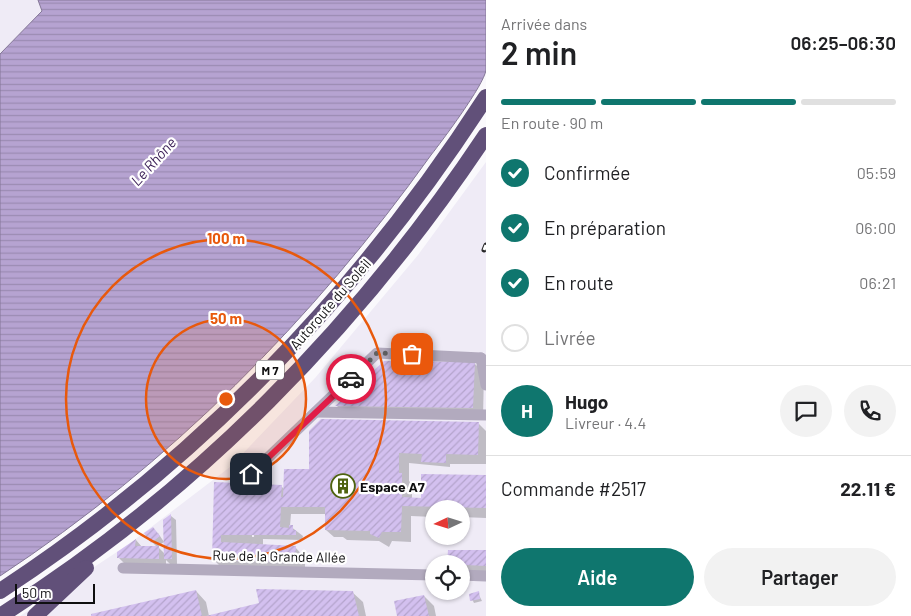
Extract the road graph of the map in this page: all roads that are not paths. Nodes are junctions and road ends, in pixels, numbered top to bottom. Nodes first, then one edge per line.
1 (486, 98) edge
2 (486, 135) edge
3 (484, 360) edge
4 (486, 385) edge
5 (316, 412) junction
6 (486, 415) edge
7 (251, 474) dead end
8 (160, 500) junction
9 (123, 568) dead end
10 (425, 575) edge
11 (470, 575) edge
12 (486, 576) edge
13 (0, 591) edge
14 (0, 616) edge
15 (34, 616) edge

1 - 13 highway, Autoroute du Soleil / M 7
2 - 8 highway, Autoroute du Soleil / M 7
3 - 4 street
3 - 5 street
5 - 6 street
5 - 7 street
8 - 14 highway, Autoroute du Soleil / M 7
8 - 15 highway
9 - 10 street, Rue de la Grande Allée
11 - 12 street

